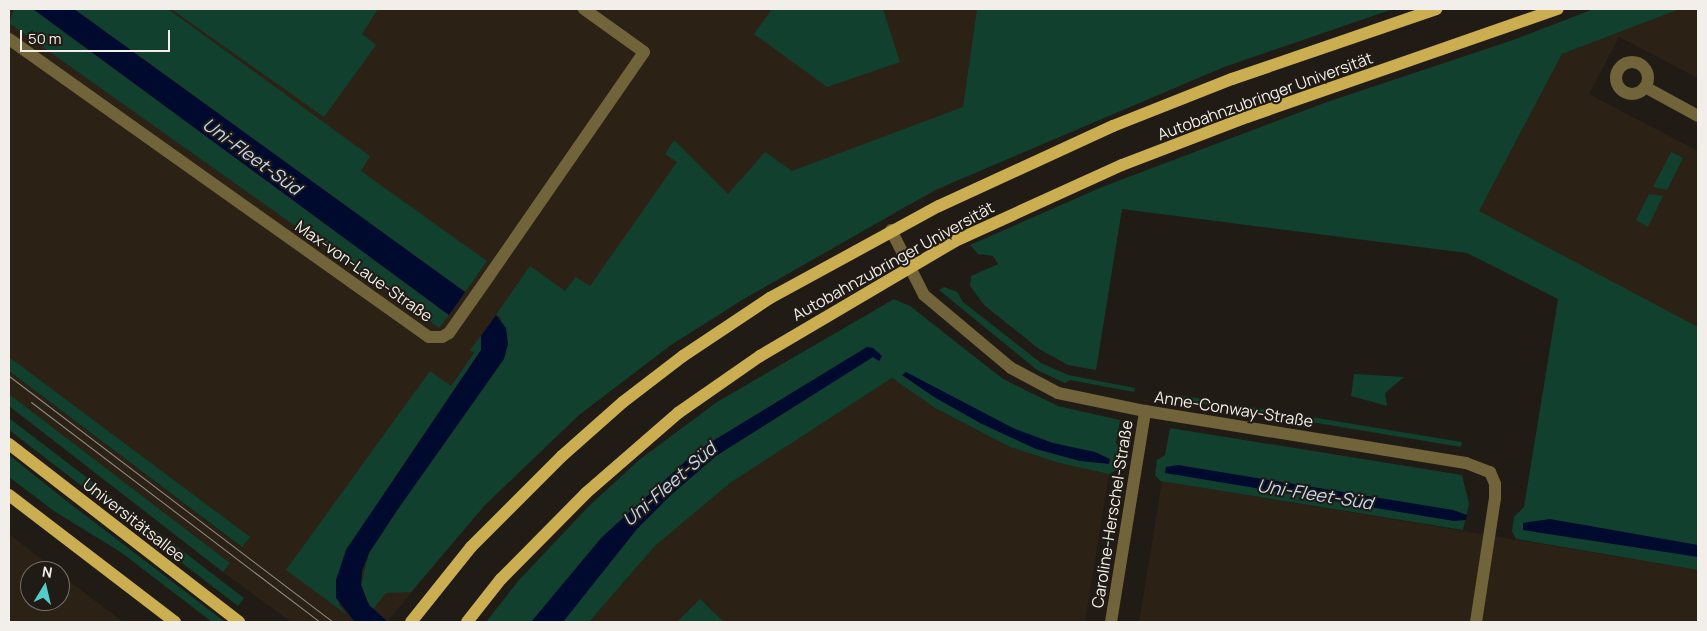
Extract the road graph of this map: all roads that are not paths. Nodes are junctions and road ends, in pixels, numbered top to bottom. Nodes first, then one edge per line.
1 (584, 9) edge
2 (1436, 9) edge
3 (1558, 9) edge
4 (9, 39) edge
5 (1645, 87) dead end
6 (1698, 116) edge
7 (891, 230) junction
8 (910, 267) junction
9 (1145, 411) junction
10 (9, 444) edge
11 (9, 495) edge
12 (175, 622) edge
13 (240, 622) edge
14 (411, 622) edge
15 (467, 622) edge
16 (1111, 622) edge
17 (1476, 622) edge

1 - 4 street, Max-von-Laue-Straße
2 - 7 main road, Autobahnzubringer Universität
3 - 8 main road, Autobahnzubringer Universität
5 - 6 street
7 - 8 street, Anne-Conway-Straße
7 - 14 main road, Autobahnzubringer Universität
8 - 9 street, Anne-Conway-Straße
8 - 15 main road, Autobahnzubringer Universität
9 - 16 street, Caroline-Herschel-Straße
9 - 17 street, Anne-Conway-Straße
10 - 13 main road, Universitätsallee
11 - 12 main road

